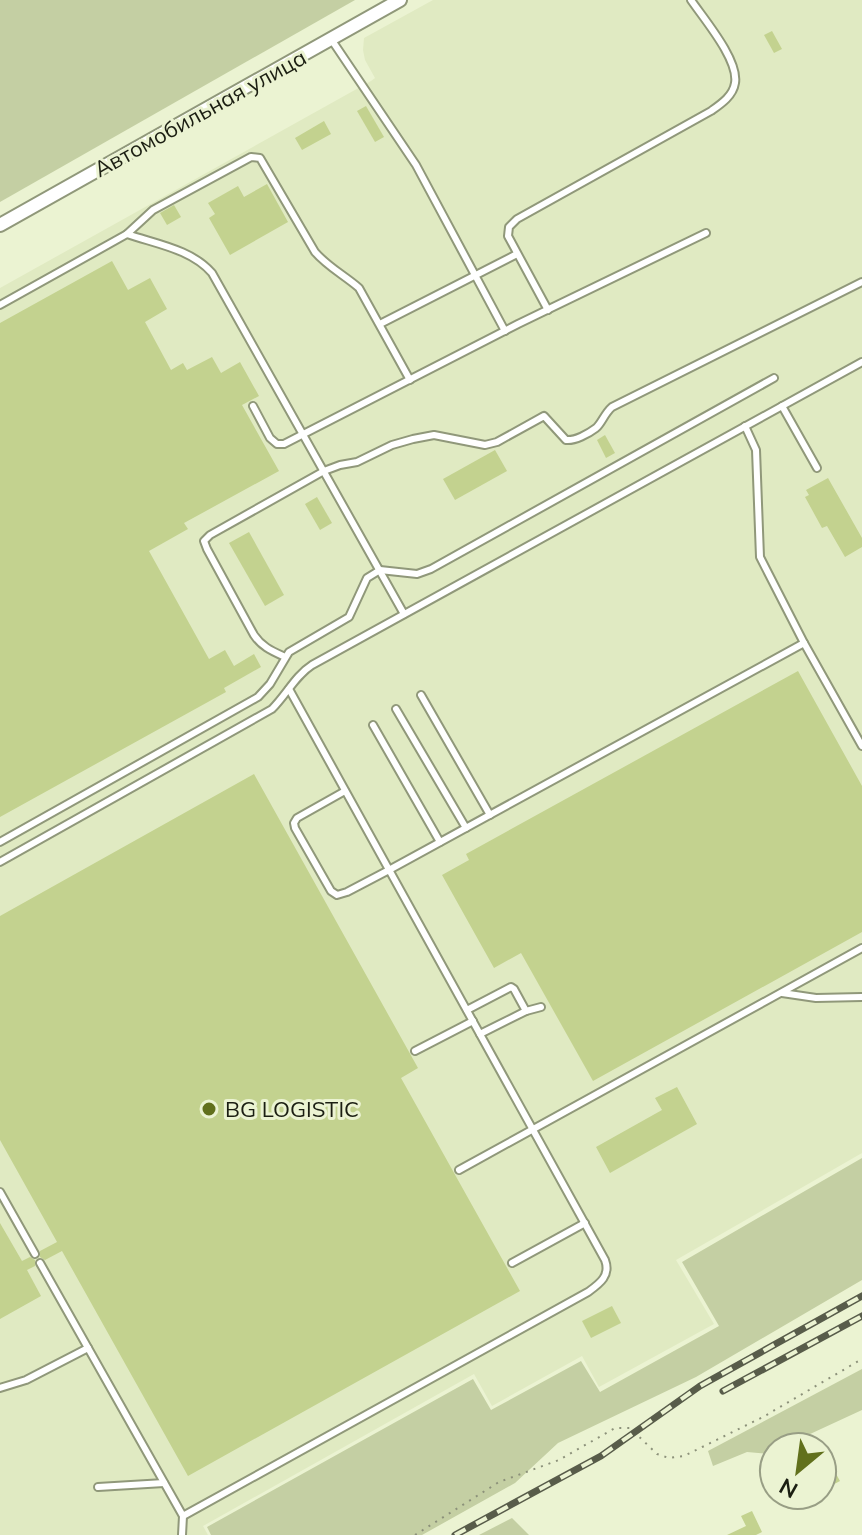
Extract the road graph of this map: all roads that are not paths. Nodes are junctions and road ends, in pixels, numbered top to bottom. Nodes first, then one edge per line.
1 (400, 0) edge
2 (691, 0) edge
3 (331, 39) junction
4 (0, 225) edge
5 (706, 233) dead end
6 (127, 234) junction
7 (517, 254) junction
8 (476, 275) junction
9 (862, 282) edge
10 (0, 305) edge
11 (548, 310) junction
12 (380, 324) junction
13 (505, 331) junction
14 (862, 362) edge
15 (774, 378) dead end
16 (410, 380) junction
17 (253, 406) dead end
18 (782, 406) junction
19 (745, 426) junction
20 (303, 434) junction
21 (817, 468) dead end
22 (324, 471) junction
23 (380, 570) junction
24 (404, 614) junction
25 (804, 643) junction
26 (285, 657) junction
27 (289, 689) junction
28 (421, 695) dead end
29 (396, 709) dead end
30 (373, 725) dead end
31 (862, 746) edge
32 (345, 791) junction
33 (490, 815) junction
34 (466, 828) junction
35 (0, 842) edge
36 (440, 842) junction
37 (0, 862) edge
38 (389, 870) junction
39 (862, 948) edge
40 (781, 993) junction
41 (862, 997) edge
42 (541, 1007) dead end
43 (467, 1010) junction
44 (526, 1011) junction
45 (473, 1021) junction
46 (480, 1034) junction
47 (415, 1051) dead end
48 (533, 1130) junction
49 (459, 1170) dead end
50 (0, 1192) edge
51 (585, 1223) junction
52 (35, 1254) dead end
53 (40, 1263) dead end
54 (512, 1263) dead end
55 (88, 1348) junction
56 (0, 1388) edge
57 (164, 1483) junction
58 (98, 1487) dead end
59 (183, 1516) junction
60 (182, 1535) edge

1 - 3 street, Автомобильная улица
2 - 7 lane
3 - 4 street, Автомобильная улица
3 - 8 lane
5 - 11 lane
6 - 10 lane
6 - 12 lane
6 - 20 lane
7 - 8 lane
7 - 11 lane
8 - 12 lane
8 - 13 lane
9 - 22 lane
11 - 13 lane
12 - 16 lane
13 - 16 lane
14 - 18 lane
15 - 23 lane
16 - 20 lane
17 - 20 lane
18 - 19 lane
18 - 21 lane
19 - 24 lane
19 - 25 lane
20 - 22 lane
22 - 23 lane
22 - 26 lane
23 - 24 lane
23 - 26 lane
24 - 27 lane
25 - 31 lane
25 - 33 lane
26 - 35 lane
27 - 32 lane
27 - 37 lane
28 - 33 lane
29 - 34 lane
30 - 36 lane
32 - 38 lane
32 - 38 lane
33 - 34 lane
34 - 36 lane
36 - 38 lane
38 - 43 lane
39 - 40 lane
40 - 41 lane
40 - 48 lane
42 - 44 lane
43 - 44 lane
43 - 45 lane
44 - 46 lane
45 - 46 lane
45 - 47 lane
46 - 48 lane
48 - 49 lane
48 - 51 lane
50 - 52 lane
51 - 54 lane
51 - 59 lane
53 - 55 lane
55 - 56 lane
55 - 57 lane
57 - 58 lane
57 - 59 lane
59 - 60 lane

